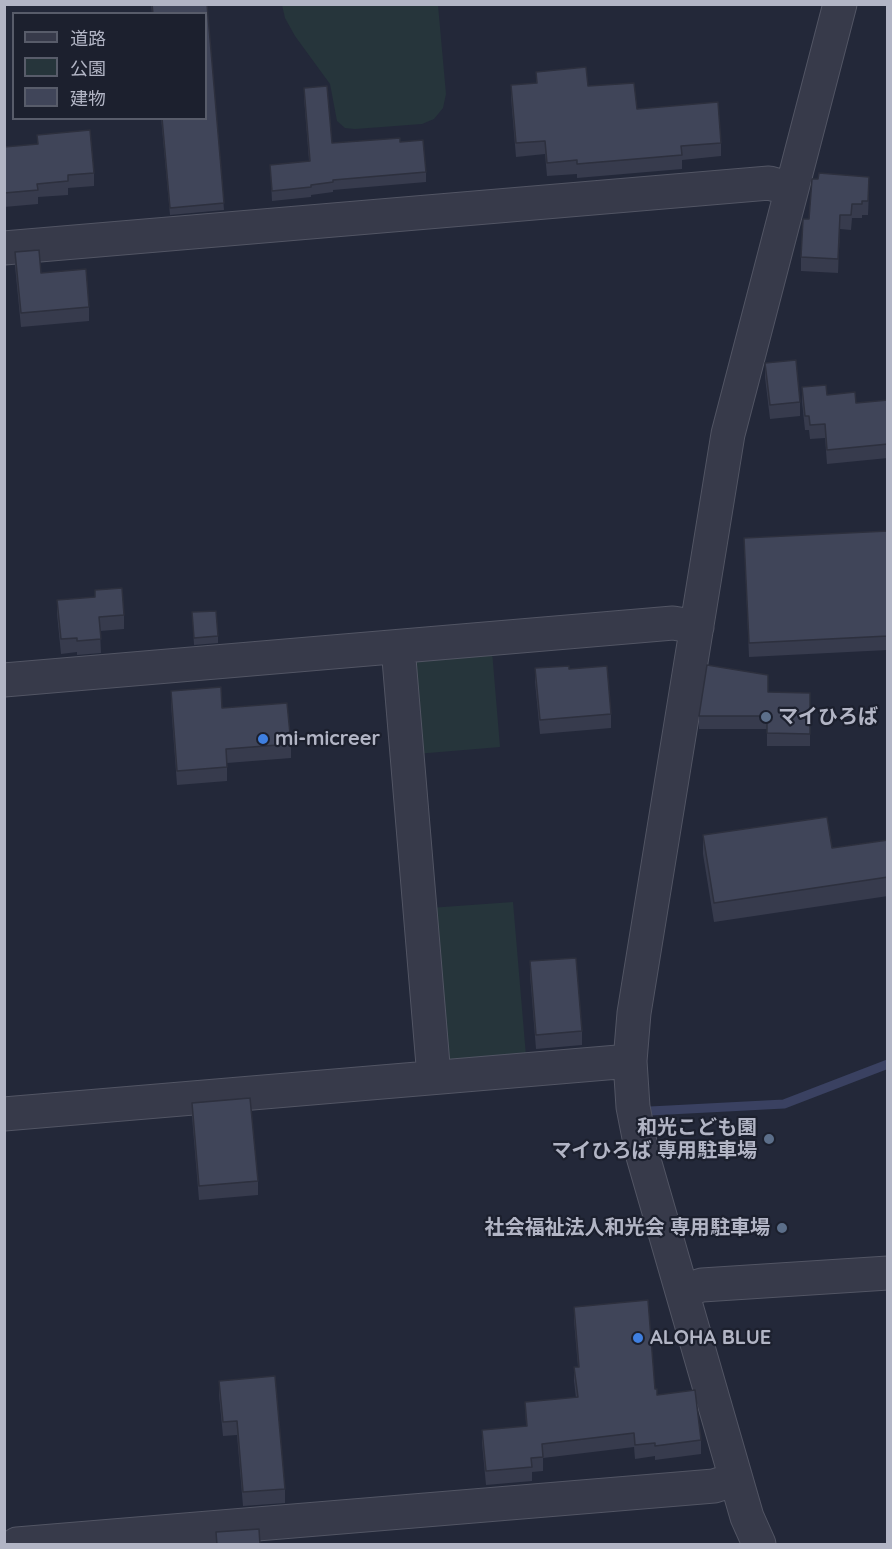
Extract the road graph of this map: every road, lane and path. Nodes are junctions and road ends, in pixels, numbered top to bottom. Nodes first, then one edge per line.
1 (840, 4) edge
2 (791, 189) junction
3 (4, 248) edge
4 (697, 627) junction
5 (398, 647) junction
6 (4, 680) edge
7 (630, 1060) junction
8 (434, 1077) junction
9 (4, 1114) edge
10 (888, 1273) edge
11 (682, 1291) junction
12 (736, 1479) junction
13 (17, 1545) edge
14 (759, 1545) edge

1 - 2 street
2 - 3 street
2 - 4 street
4 - 5 street
4 - 7 street
5 - 6 street
5 - 8 street
7 - 8 street
7 - 11 street
8 - 9 street
10 - 11 street
11 - 12 street
12 - 13 street
12 - 14 street

